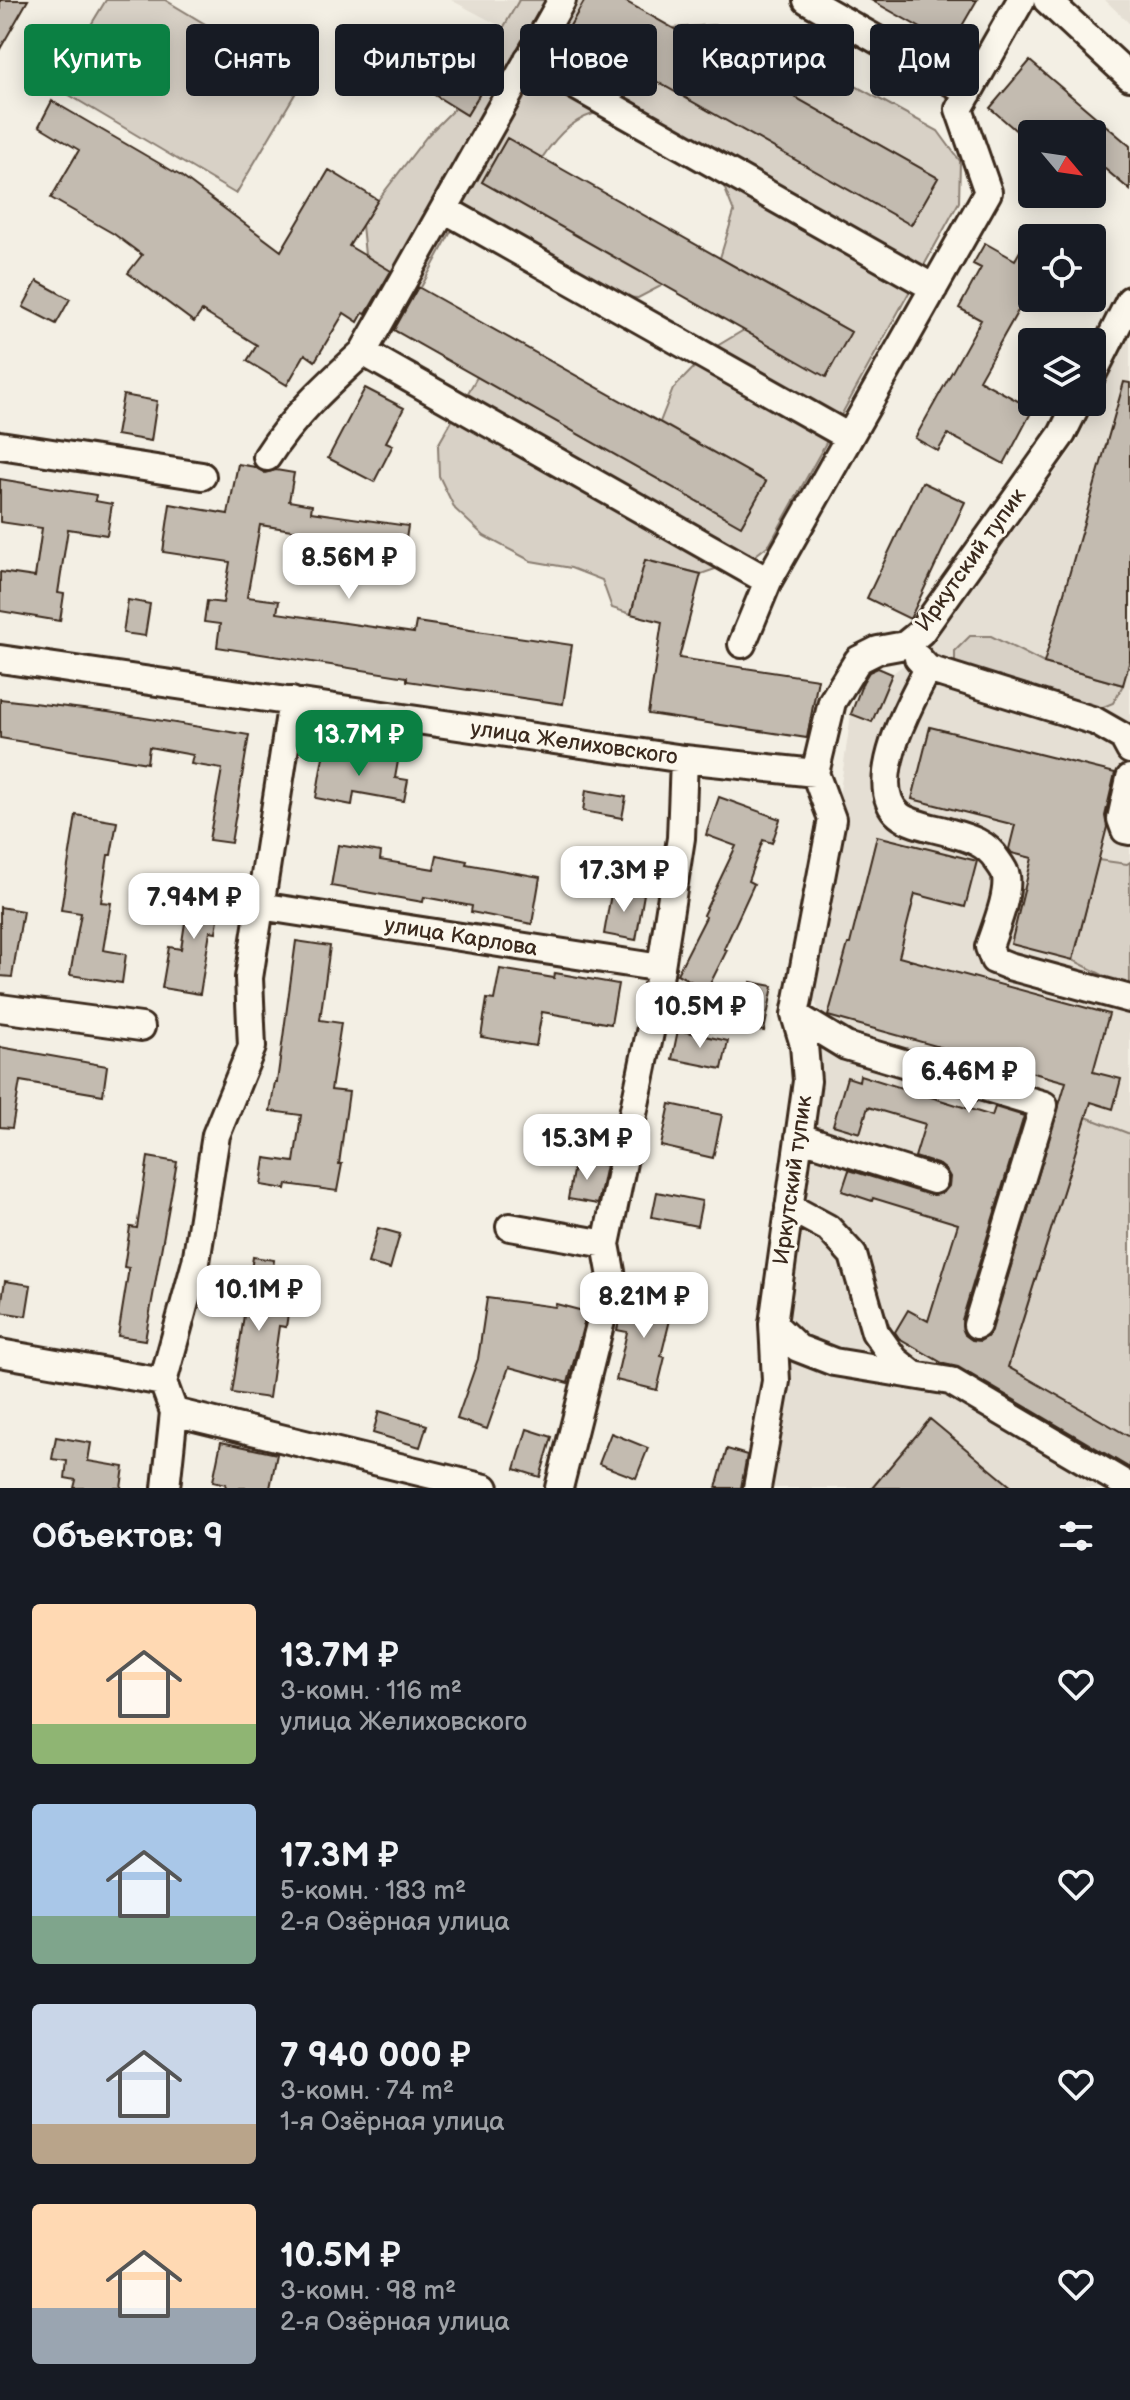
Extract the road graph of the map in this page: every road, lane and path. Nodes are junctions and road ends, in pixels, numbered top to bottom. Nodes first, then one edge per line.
1 (562, 0) edge
2 (807, 0) edge
3 (1021, 0) edge
4 (1047, 0) edge
5 (548, 24) edge
6 (870, 36) edge
7 (520, 73) edge
8 (979, 74) edge
9 (1130, 77) edge
10 (594, 96) edge
11 (967, 96) edge
12 (444, 209) junction
13 (934, 288) junction
14 (1130, 300) edge
15 (1106, 347) edge
16 (363, 352) junction
17 (1071, 416) edge
18 (849, 437) junction
19 (0, 445) edge
20 (267, 457) dead end
21 (202, 476) dead end
22 (768, 581) junction
23 (742, 644) dead end
24 (905, 645) junction
25 (0, 659) edge
26 (928, 669) junction
27 (292, 701) junction
28 (1130, 750) edge
29 (684, 759) junction
30 (815, 773) junction
31 (1130, 778) edge
32 (1130, 831) edge
33 (260, 906) junction
34 (661, 968) junction
35 (1130, 999) edge
36 (0, 1008) edge
37 (795, 1015) junction
38 (141, 1027) dead end
39 (799, 1137) junction
40 (934, 1180) dead end
41 (789, 1207) junction
42 (510, 1227) dead end
43 (606, 1244) junction
44 (773, 1324) junction
45 (977, 1325) dead end
46 (0, 1353) edge
47 (914, 1375) junction
48 (163, 1382) junction
49 (174, 1412) junction
50 (1130, 1487) edge
51 (166, 1488) edge
52 (485, 1488) edge
53 (559, 1488) edge
54 (757, 1488) edge

1 - 5 street
2 - 6 street
3 - 8 street
4 - 9 street
7 - 12 street
10 - 13 street
11 - 13 street
12 - 16 street
12 - 18 street
13 - 18 street
14 - 15 street
16 - 20 street
16 - 22 street
17 - 24 street, Иркутский тупик
18 - 22 street
19 - 21 street
22 - 23 street
24 - 26 street
24 - 30 street, Иркутский тупик
25 - 27 street, улица Желиховского
26 - 28 street
26 - 35 street
27 - 29 street, улица Желиховского
27 - 33 street
29 - 30 street, улица Желиховского
29 - 34 street
30 - 37 street, Иркутский тупик
31 - 32 street
33 - 34 street, улица Карлова
33 - 48 street
34 - 43 street
36 - 38 street
37 - 39 street, Иркутский тупик
37 - 45 street
39 - 40 street
39 - 41 street, Иркутский тупик
41 - 44 street, Иркутский тупик
41 - 47 street
42 - 43 street
43 - 53 street
44 - 47 street
44 - 54 street, Иркутский тупик
46 - 48 street
47 - 50 street
48 - 49 street
49 - 51 street
49 - 52 street

